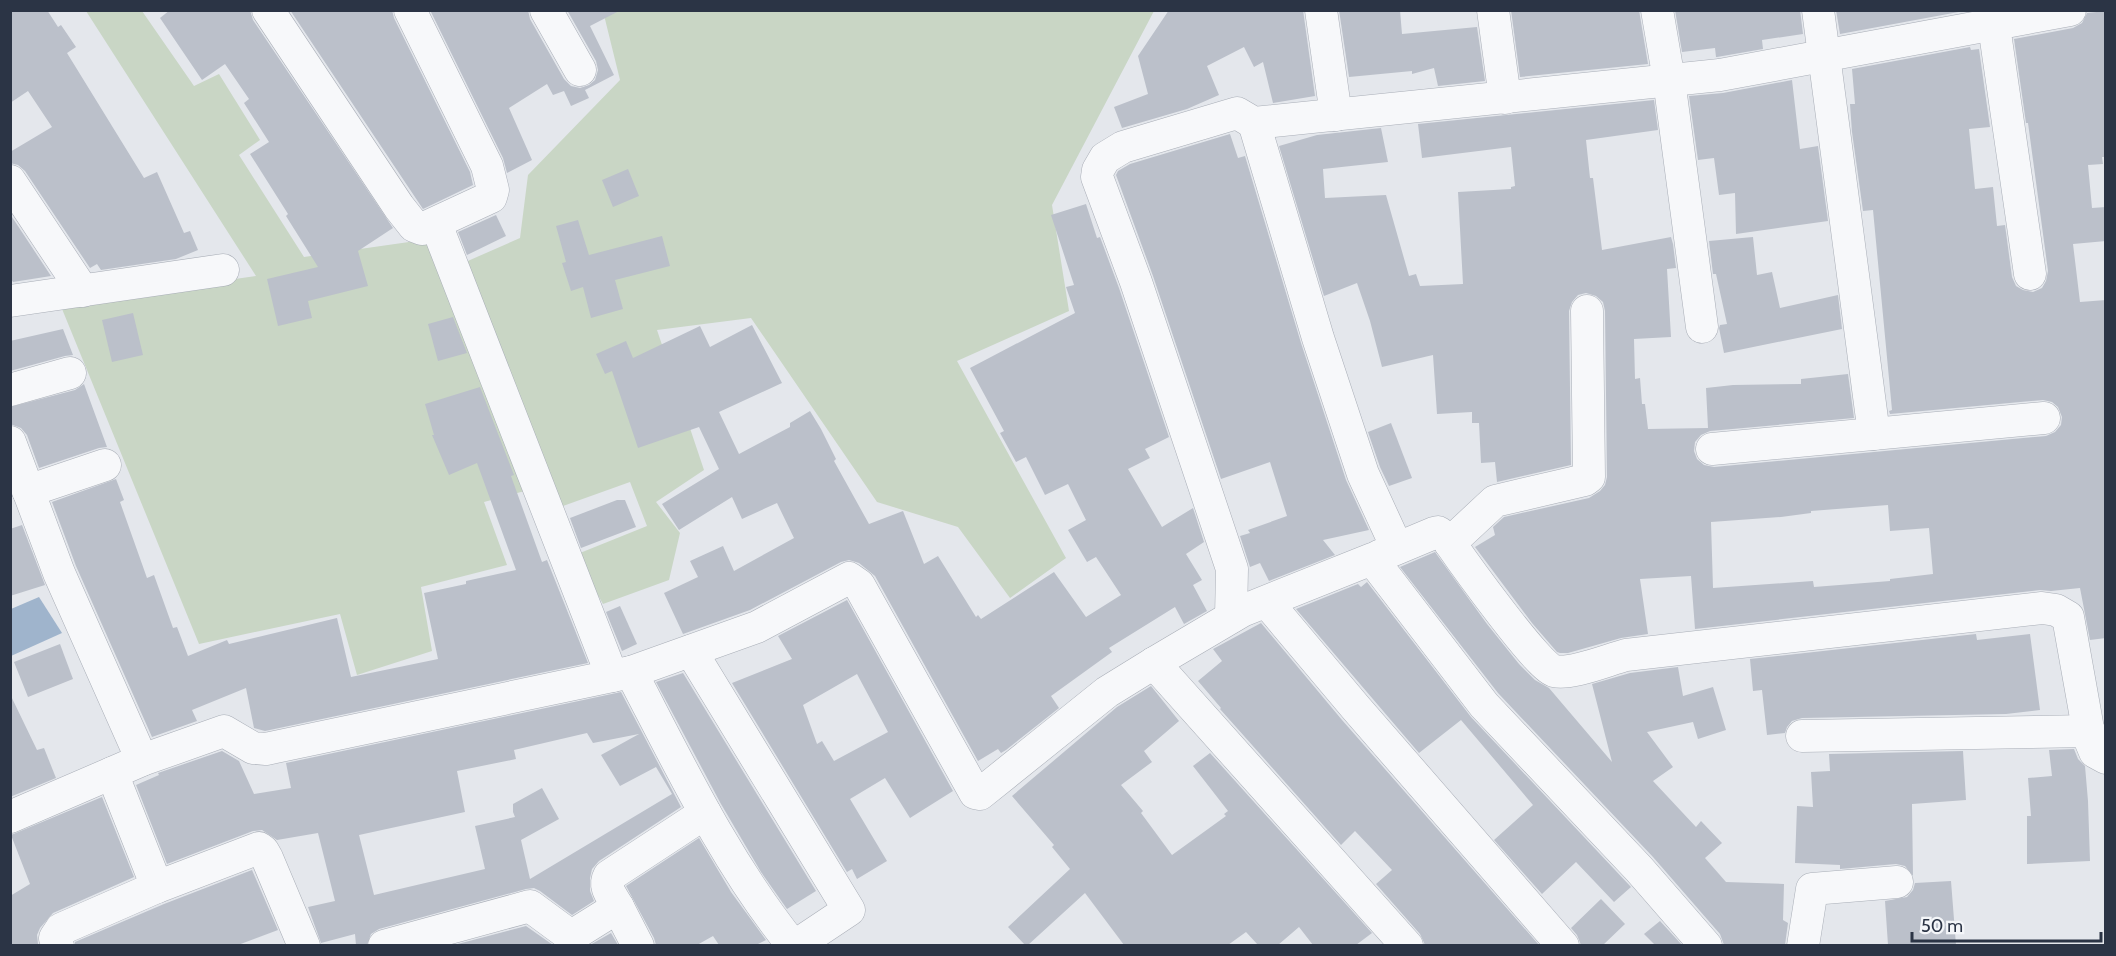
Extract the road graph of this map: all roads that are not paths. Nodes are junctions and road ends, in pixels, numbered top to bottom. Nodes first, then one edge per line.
1 (268, 10) edge
2 (410, 10) edge
3 (546, 10) edge
4 (1321, 10) edge
5 (1493, 10) edge
6 (1657, 10) edge
7 (1818, 10) edge
8 (2070, 10) edge
9 (1994, 26) junction
10 (1824, 57) junction
11 (580, 70) dead end
12 (1669, 80) junction
13 (1505, 98) junction
14 (1336, 115) junction
15 (1254, 123) junction
16 (10, 181) edge
17 (436, 224) junction
18 (223, 270) dead end
19 (2030, 274) dead end
20 (83, 291) junction
21 (10, 301) edge
22 (1587, 311) dead end
23 (1702, 327) dead end
24 (70, 373) dead end
25 (10, 390) edge
26 (2044, 418) dead end
27 (1874, 434) junction
28 (10, 442) edge
29 (1712, 449) dead end
30 (105, 465) dead end
31 (28, 491) junction
32 (1450, 543) junction
33 (1385, 554) junction
34 (1267, 602) junction
35 (1231, 617) junction
36 (691, 651) junction
37 (1154, 663) junction
38 (622, 674) junction
39 (2089, 731) junction
40 (1802, 736) dead end
41 (2106, 758) edge
42 (142, 760) junction
43 (112, 773) junction
44 (705, 813) junction
45 (10, 817) edge
46 (1897, 882) dead end
47 (158, 887) junction
48 (618, 907) junction
49 (297, 943) edge
50 (58, 945) edge
51 (384, 945) edge
52 (638, 945) edge
53 (794, 945) edge
54 (1407, 945) edge
55 (1563, 945) edge
56 (1706, 945) edge
57 (1803, 945) edge

1 - 17 street
2 - 17 street
3 - 11 street
4 - 14 street
5 - 13 street
6 - 12 street
7 - 10 street
8 - 9 street
9 - 10 street
9 - 19 street
10 - 12 street
10 - 27 street
12 - 13 street
12 - 23 street
13 - 14 street
14 - 15 street
15 - 33 street
15 - 35 street
16 - 20 street
17 - 38 street
18 - 20 street
20 - 21 street
22 - 32 street
24 - 25 street
26 - 27 street
27 - 29 street
28 - 31 street
30 - 31 street
31 - 42 street
32 - 33 street
32 - 39 street
33 - 34 street
33 - 56 street
34 - 35 street
34 - 55 street
35 - 37 street
36 - 37 street
36 - 38 street
36 - 53 street
37 - 54 street
38 - 42 street
38 - 44 street
39 - 40 street
39 - 41 street
42 - 43 street
43 - 45 street
43 - 47 street
44 - 48 street
44 - 53 street
46 - 57 street
47 - 49 street
47 - 50 street
48 - 51 street
48 - 52 street

